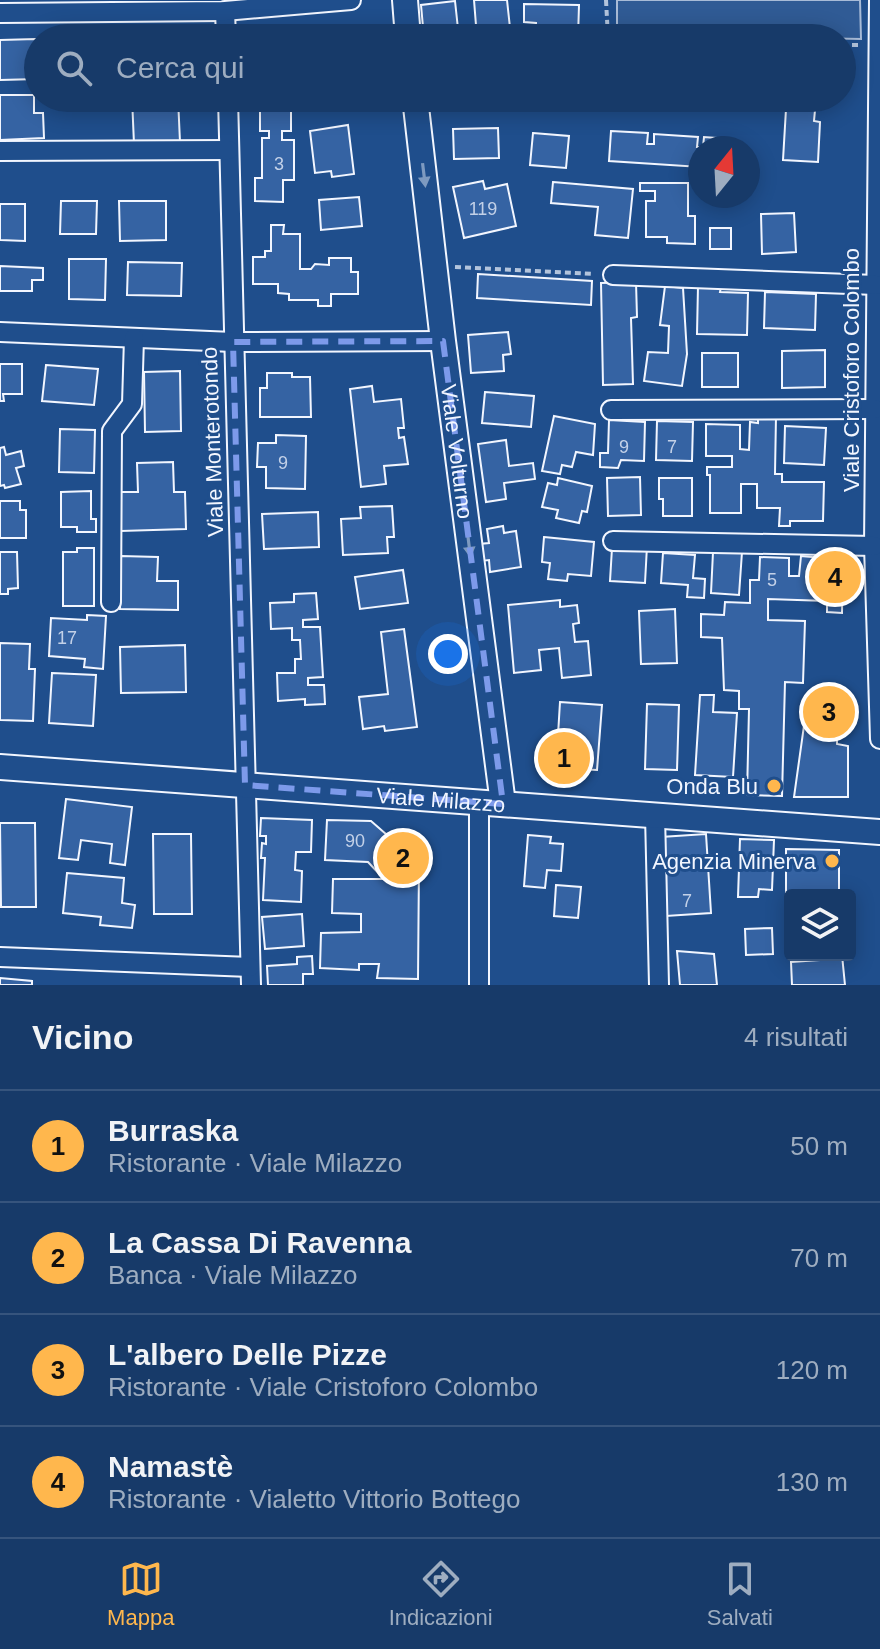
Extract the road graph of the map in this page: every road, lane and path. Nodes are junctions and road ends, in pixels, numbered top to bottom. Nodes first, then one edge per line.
1 (351, 0) edge
2 (405, 0) edge
3 (606, 0) edge
4 (879, 0) edge
5 (225, 11) junction
6 (0, 13) edge
7 (225, 24) edge
8 (407, 24) edge
9 (607, 24) edge
10 (228, 112) edge
11 (417, 112) edge
12 (229, 150) junction
13 (0, 151) edge
14 (878, 235) edge
15 (434, 266) junction
16 (613, 275) joint
17 (876, 285) junction
18 (0, 332) edge
19 (134, 338) junction
20 (443, 341) junction
21 (233, 342) junction
22 (875, 409) junction
23 (611, 410) dead end
24 (613, 541) dead end
25 (874, 546) junction
26 (111, 602) dead end
27 (880, 739) edge
28 (0, 767) edge
29 (245, 785) junction
30 (491, 803) junction
31 (655, 815) junction
32 (880, 832) edge
33 (0, 957) edge
34 (250, 976) edge
35 (479, 985) edge
36 (659, 985) edge

1 - 5 street
2 - 8 street
3 - 9 path
4 - 14 street, Viale Cristoforo Colombo
5 - 6 street
5 - 7 street
10 - 12 street, Viale Monterotondo
11 -> 15 street, Viale Volturno
12 - 13 street
12 - 21 street, Viale Monterotondo
14 - 17 street, Viale Cristoforo Colombo
15 - 16 path
15 - 20 street, Viale Volturno
16 - 17 street
17 - 22 street, Viale Cristoforo Colombo
18 - 19 street
19 - 21 street
19 - 26 street
20 - 21 street
20 -> 30 street, Viale Volturno
21 - 29 street, Viale Monterotondo
22 - 23 street
22 - 25 street, Viale Cristoforo Colombo
24 - 25 street
25 - 27 street, Viale Cristoforo Colombo
28 - 29 street, Viale Milazzo
29 - 30 street, Viale Milazzo
29 - 34 street, Viale Monterotondo
30 - 31 street, Viale Milazzo
30 - 35 street, Viale Volturno
31 - 32 street, Viale Milazzo
31 - 36 street
33 - 34 street

